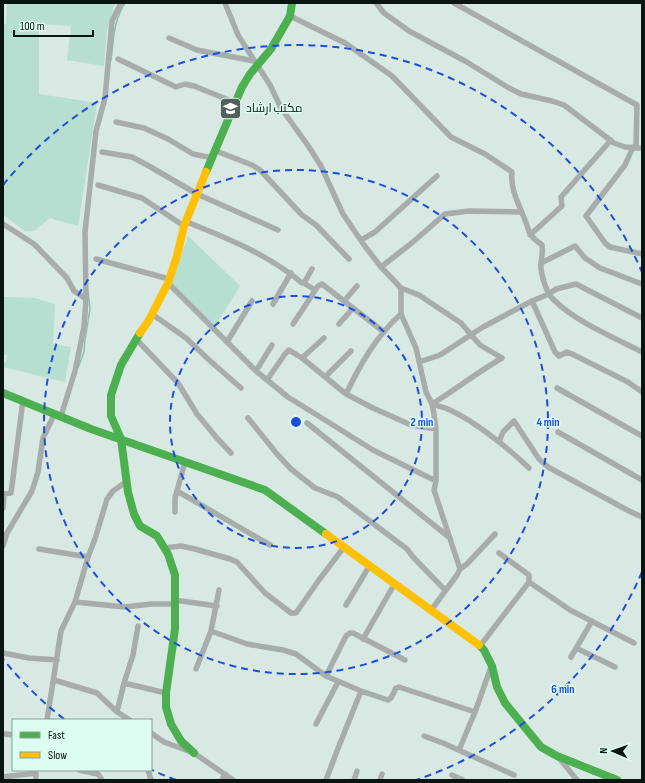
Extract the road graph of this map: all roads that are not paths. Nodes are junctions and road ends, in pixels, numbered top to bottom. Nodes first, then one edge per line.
1 (121, 3) edge
2 (225, 3) edge
3 (292, 3) edge
4 (376, 3) edge
5 (454, 3) edge
6 (290, 16) junction
7 (169, 38) dead end
8 (118, 59) dead end
9 (255, 63) junction
10 (236, 103) junction
11 (116, 122) dead end
12 (611, 140) junction
13 (634, 147) junction
14 (642, 148) edge
15 (102, 152) dead end
16 (214, 155) junction
17 (437, 176) dead end
18 (98, 185) dead end
19 (197, 194) junction
20 (521, 212) junction
21 (3, 224) edge
22 (186, 224) junction
23 (278, 230) dead end
24 (530, 235) junction
25 (360, 240) junction
26 (642, 254) edge
27 (96, 259) dead end
28 (349, 259) dead end
29 (541, 263) junction
30 (380, 267) junction
31 (312, 269) dead end
32 (291, 273) junction
33 (168, 281) junction
34 (304, 283) junction
35 (642, 284) edge
36 (357, 286) dead end
37 (401, 288) junction
38 (315, 290) junction
39 (549, 294) junction
40 (86, 299) junction
41 (252, 301) dead end
42 (344, 301) junction
43 (532, 301) junction
44 (273, 304) dead end
45 (353, 308) junction
46 (152, 314) junction
47 (400, 314) junction
48 (642, 318) edge
49 (293, 324) dead end
50 (339, 324) dead end
51 (384, 332) junction
52 (471, 335) junction
53 (324, 338) dead end
54 (136, 339) junction
55 (226, 342) junction
56 (272, 345) dead end
57 (351, 351) dead end
58 (642, 352) edge
59 (302, 358) junction
60 (419, 362) junction
61 (256, 371) junction
62 (325, 377) junction
63 (267, 380) junction
64 (241, 388) dead end
65 (557, 388) dead end
66 (642, 392) edge
67 (3, 393) edge
68 (346, 394) junction
69 (23, 400) junction
70 (432, 404) junction
71 (58, 415) junction
72 (248, 418) dead end
73 (307, 423) dead end
74 (436, 429) junction
75 (558, 432) dead end
76 (642, 436) edge
77 (121, 439) junction
78 (499, 442) junction
79 (231, 453) dead end
80 (185, 462) junction
81 (529, 468) dead end
82 (642, 480) edge
83 (436, 481) junction
84 (126, 482) junction
85 (177, 491) junction
86 (3, 508) edge
87 (175, 512) dead end
88 (642, 516) edge
89 (496, 534) dead end
90 (451, 539) junction
91 (270, 545) dead end
92 (3, 546) edge
93 (344, 547) junction
94 (164, 548) junction
95 (39, 549) dead end
96 (499, 553) dead end
97 (88, 557) junction
98 (370, 565) junction
99 (460, 569) junction
100 (529, 582) junction
101 (395, 583) junction
102 (219, 590) dead end
103 (445, 590) junction
104 (75, 602) junction
105 (175, 602) junction
106 (346, 605) dead end
107 (217, 606) junction
108 (432, 609) junction
109 (592, 621) junction
110 (138, 626) dead end
111 (211, 631) junction
112 (363, 639) junction
113 (634, 643) dead end
114 (480, 646) junction
115 (576, 648) junction
116 (3, 653) edge
117 (571, 657) dead end
118 (57, 660) junction
119 (404, 660) dead end
120 (492, 666) junction
121 (615, 666) dead end
122 (196, 669) dead end
123 (326, 676) junction
124 (54, 680) junction
125 (338, 682) junction
126 (124, 683) junction
127 (361, 691) junction
128 (166, 693) junction
129 (117, 712) junction
130 (475, 712) junction
131 (123, 718) edge
132 (47, 719) edge
133 (316, 724) dead end
134 (5, 734) dead end
135 (152, 734) edge
136 (12, 735) edge
137 (424, 736) dead end
138 (459, 750) junction
139 (194, 753) junction
140 (557, 756) junction
141 (84, 771) edge
142 (357, 771) dead end
143 (36, 772) edge
144 (225, 774) junction
145 (452, 775) dead end
146 (514, 775) dead end
147 (3, 777) edge
148 (36, 780) edge
149 (103, 780) edge
150 (222, 780) edge
151 (233, 780) edge
152 (326, 780) edge
153 (354, 780) edge
154 (463, 780) edge
155 (577, 780) edge
156 (617, 780) edge

1 - 40 street
2 - 9 street
3 - 6 street
4 - 12 street
5 - 13 street
6 - 9 street
6 - 20 street
7 - 9 street
8 - 10 street
9 - 10 street
9 - 25 street
10 - 16 street
11 - 16 street
12 - 13 street
12 - 24 street
13 - 14 street
13 - 26 street
15 - 19 street
16 - 19 street
16 - 28 street
17 - 25 street
18 - 22 street
19 - 22 street
19 - 23 street
20 - 24 street
20 - 30 street
21 - 40 street
22 - 32 street
22 - 33 street
24 - 29 street
25 - 30 street
27 - 33 street
29 - 35 street
29 - 39 street
30 - 37 street
31 - 34 street
32 - 34 street
32 - 44 street
33 - 46 street
33 - 55 street
34 - 38 street
36 - 42 street
37 - 47 street
37 - 52 street
38 - 42 street
38 - 49 street
39 - 43 street
39 - 48 street
39 - 58 street
40 - 71 street
41 - 55 street
42 - 45 street
43 - 52 street
43 - 66 street
45 - 50 street
45 - 51 street
46 - 54 street
46 - 64 street
47 - 51 street
47 - 60 street
51 - 68 street
52 - 60 street
52 - 70 street
53 - 59 street
54 - 77 street
54 - 79 street
55 - 61 street
56 - 61 street
57 - 62 street
59 - 62 street
59 - 63 street
60 - 70 street
61 - 63 street
62 - 68 street
63 - 83 street
65 - 76 street
67 - 69 street
68 - 74 street
69 - 71 street
69 - 86 street
70 - 74 street
70 - 78 street
71 - 77 street
71 - 92 street
72 - 103 street
73 - 90 street
74 - 83 street
75 - 82 street
77 - 80 street
77 - 84 street
78 - 81 street
78 - 88 street
80 - 85 street
80 - 93 street
83 - 90 street
84 - 94 street
84 - 97 street
85 - 87 street
85 - 91 street
89 - 99 street
90 - 99 street
93 - 94 street
93 - 98 street
94 - 105 street
95 - 97 street
96 - 100 street
97 - 104 street
98 - 101 street
98 - 106 street
99 - 103 street
100 - 109 street
100 - 114 street
101 - 108 street
101 - 112 street
102 - 107 street
103 - 108 street
104 - 105 street
104 - 118 street
105 - 107 street
105 - 128 street
107 - 111 street
108 - 114 street
109 - 113 street
109 - 115 street
110 - 126 street
111 - 122 street
111 - 123 street
112 - 119 street
112 - 123 street
114 - 120 street
115 - 117 street
115 - 121 street
116 - 118 street
118 - 124 street
120 - 130 street
120 - 140 street
123 - 125 street
124 - 129 street
124 - 132 street
125 - 127 street
125 - 133 street
126 - 128 street
126 - 129 street
127 - 130 street
127 - 152 street
128 - 139 street
129 - 131 street
130 - 138 street
134 - 136 street
135 - 139 street
137 - 138 street
138 - 146 street
139 - 144 street
140 - 155 street
140 - 156 street
141 - 149 street
142 - 153 street
143 - 147 street
143 - 148 street
144 - 150 street
144 - 151 street
145 - 154 street

